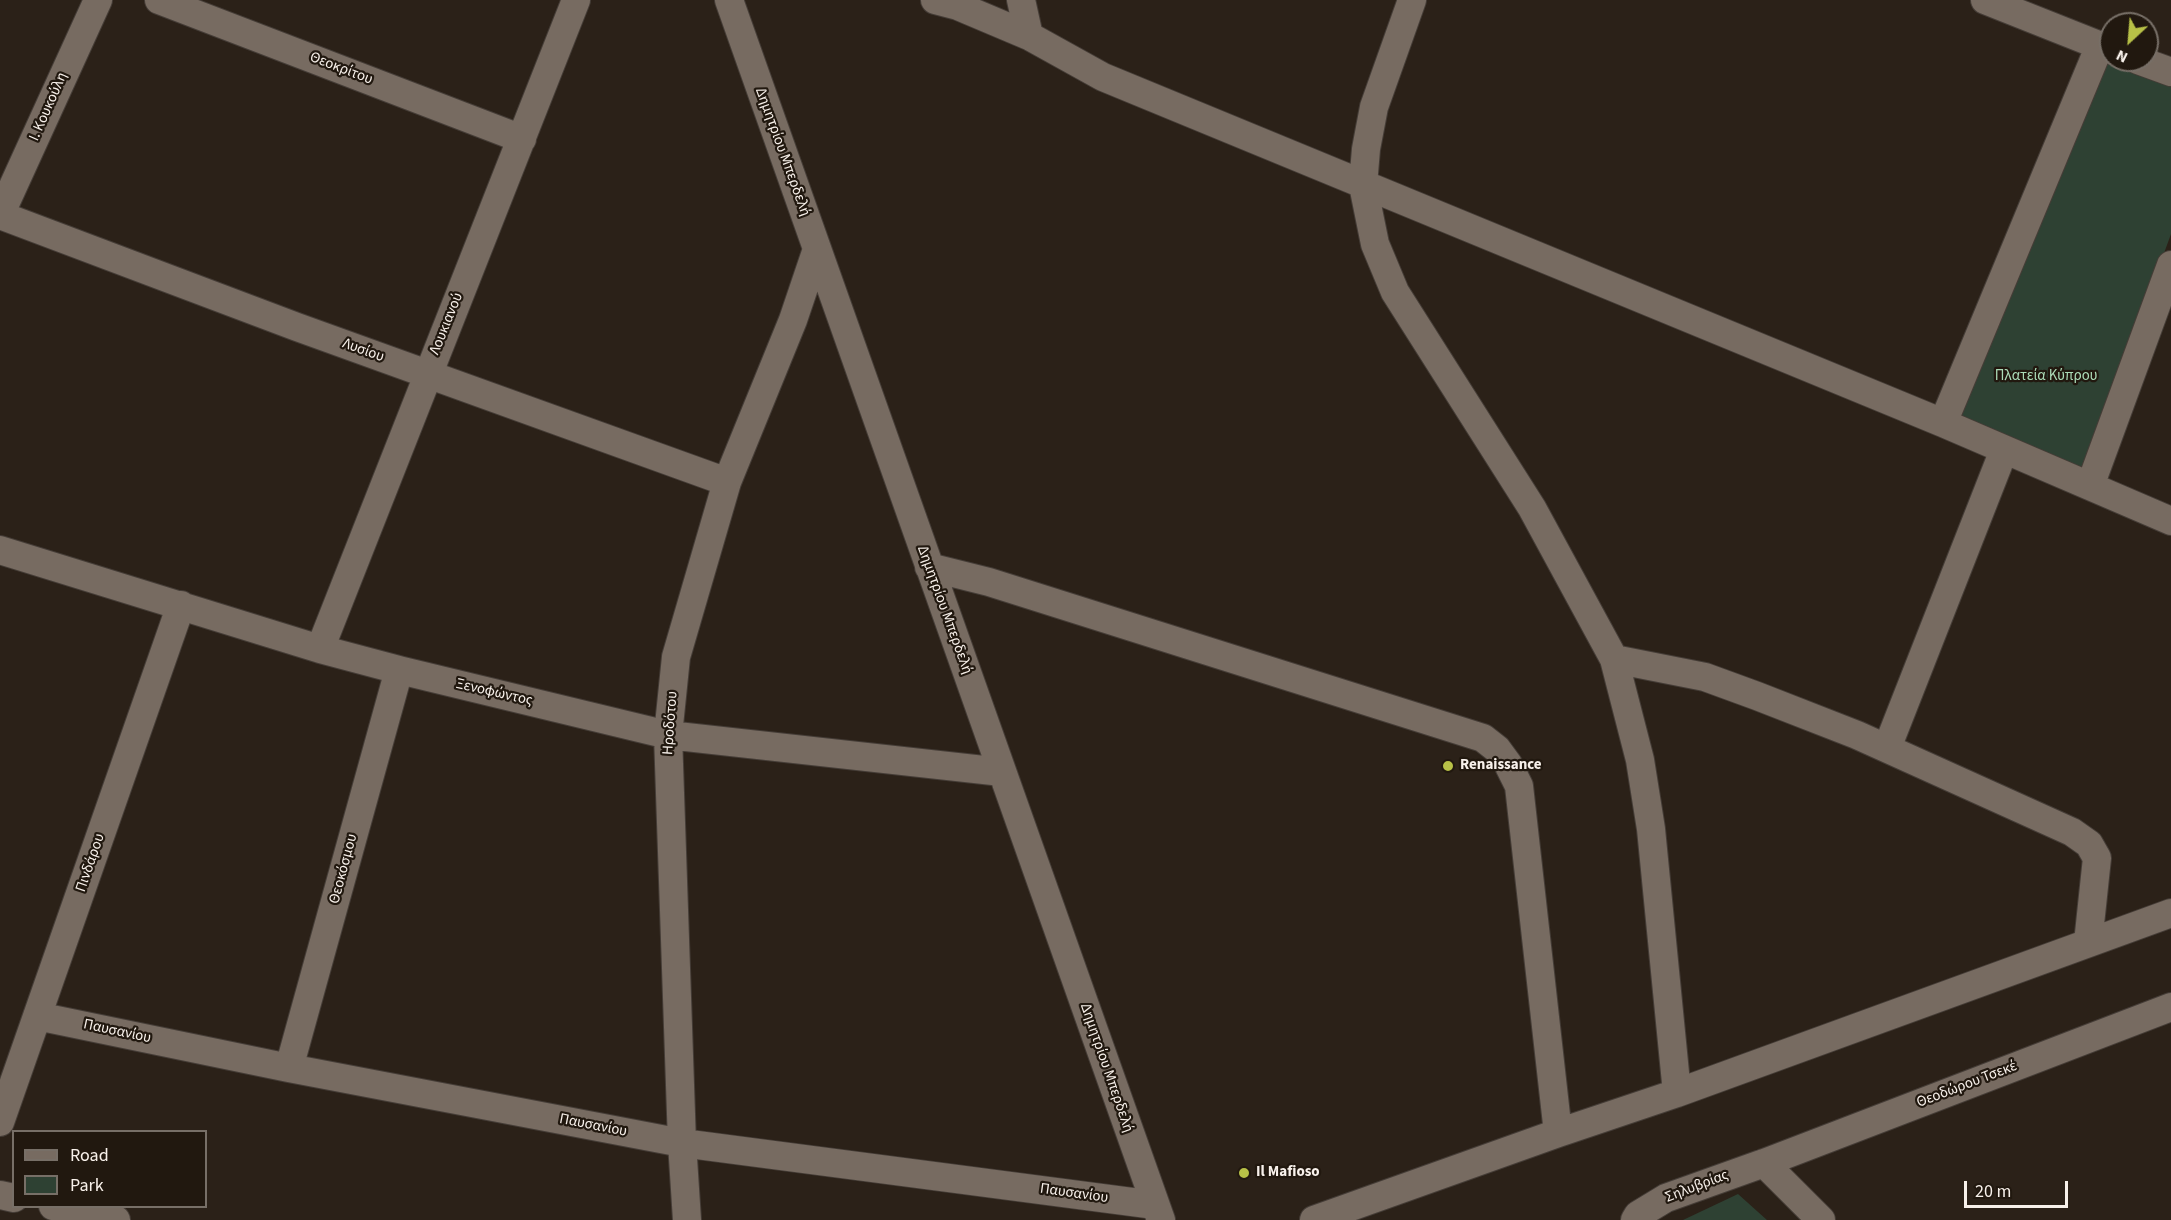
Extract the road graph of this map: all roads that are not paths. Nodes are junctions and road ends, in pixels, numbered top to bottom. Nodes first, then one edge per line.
1 (98, 0) edge
2 (159, 0) edge
3 (576, 0) edge
4 (729, 0) edge
5 (935, 0) edge
6 (1021, 0) edge
7 (1412, 0) edge
8 (1986, 0) edge
9 (1029, 36) junction
10 (2099, 46) edge
11 (2099, 62) edge
12 (522, 139) junction
13 (1363, 185) junction
14 (0, 215) edge
15 (817, 249) junction
16 (2171, 265) edge
17 (427, 374) junction
18 (1943, 423) junction
19 (2004, 450) junction
20 (727, 482) junction
21 (2090, 486) junction
22 (2171, 521) edge
23 (0, 550) edge
24 (929, 567) junction
25 (181, 605) junction
26 (320, 649) junction
27 (1614, 659) junction
28 (399, 670) junction
29 (668, 735) junction
30 (1887, 748) junction
31 (1002, 772) junction
32 (2171, 913) edge
33 (2088, 943) junction
34 (2171, 1007) edge
35 (37, 1016) junction
36 (290, 1068) junction
37 (1677, 1093) junction
38 (0, 1122) edge
39 (1558, 1133) junction
40 (682, 1143) junction
41 (1764, 1163) junction
42 (62, 1208) edge
43 (1150, 1215) edge
44 (116, 1220) edge
45 (687, 1220) edge
46 (1314, 1220) edge
47 (1635, 1220) edge
48 (1821, 1220) edge

1 - 14 street, Ι. Κουκούλη
2 - 12 street, Θεοκρίτου
3 - 12 street, Λουκιανού
4 - 15 street, Δημητρίου Μπερδελή
5 - 9 street
6 - 9 street
7 - 13 street
8 - 10 street
9 - 13 street
11 - 18 street
12 - 17 street, Λουκιανού
13 - 18 street
13 - 27 street
14 - 17 street, Λυσίου
15 - 20 street, Ηροδότου
15 - 24 street, Δημητρίου Μπερδελή
16 - 21 street
17 - 20 street, Λυσίου
17 - 26 street, Λουκιανού
18 - 19 street
19 - 21 street
19 - 30 street
20 - 29 street, Ηροδότου
21 - 22 street
23 - 25 street, Ξενοφώντος
24 - 31 street, Δημητρίου Μπερδελή
24 - 39 street
25 - 26 street, Ξενοφώντος
25 - 35 street, Πινδάρου
26 - 28 street, Ξενοφώντος
27 - 30 street
27 - 37 street
28 - 29 street, Ξενοφώντος
28 - 36 street, Θεοκόσμου
29 - 31 street, Ξενοφώντος
29 - 40 street, Ηροδότου
30 - 33 street
31 - 43 street, Δημητρίου Μπερδελή
32 - 33 street
33 - 37 street
34 - 41 street, Θεοδώρου Τσεκέ
35 - 36 street, Παυσανίου
35 - 38 street, Πινδάρου
36 - 40 street, Παυσανίου
37 - 39 street
39 - 46 street
40 - 43 street, Παυσανίου
40 - 45 street, Ηροδότου
41 - 47 street, Σηλυβρίας
41 - 48 street
42 - 44 street

